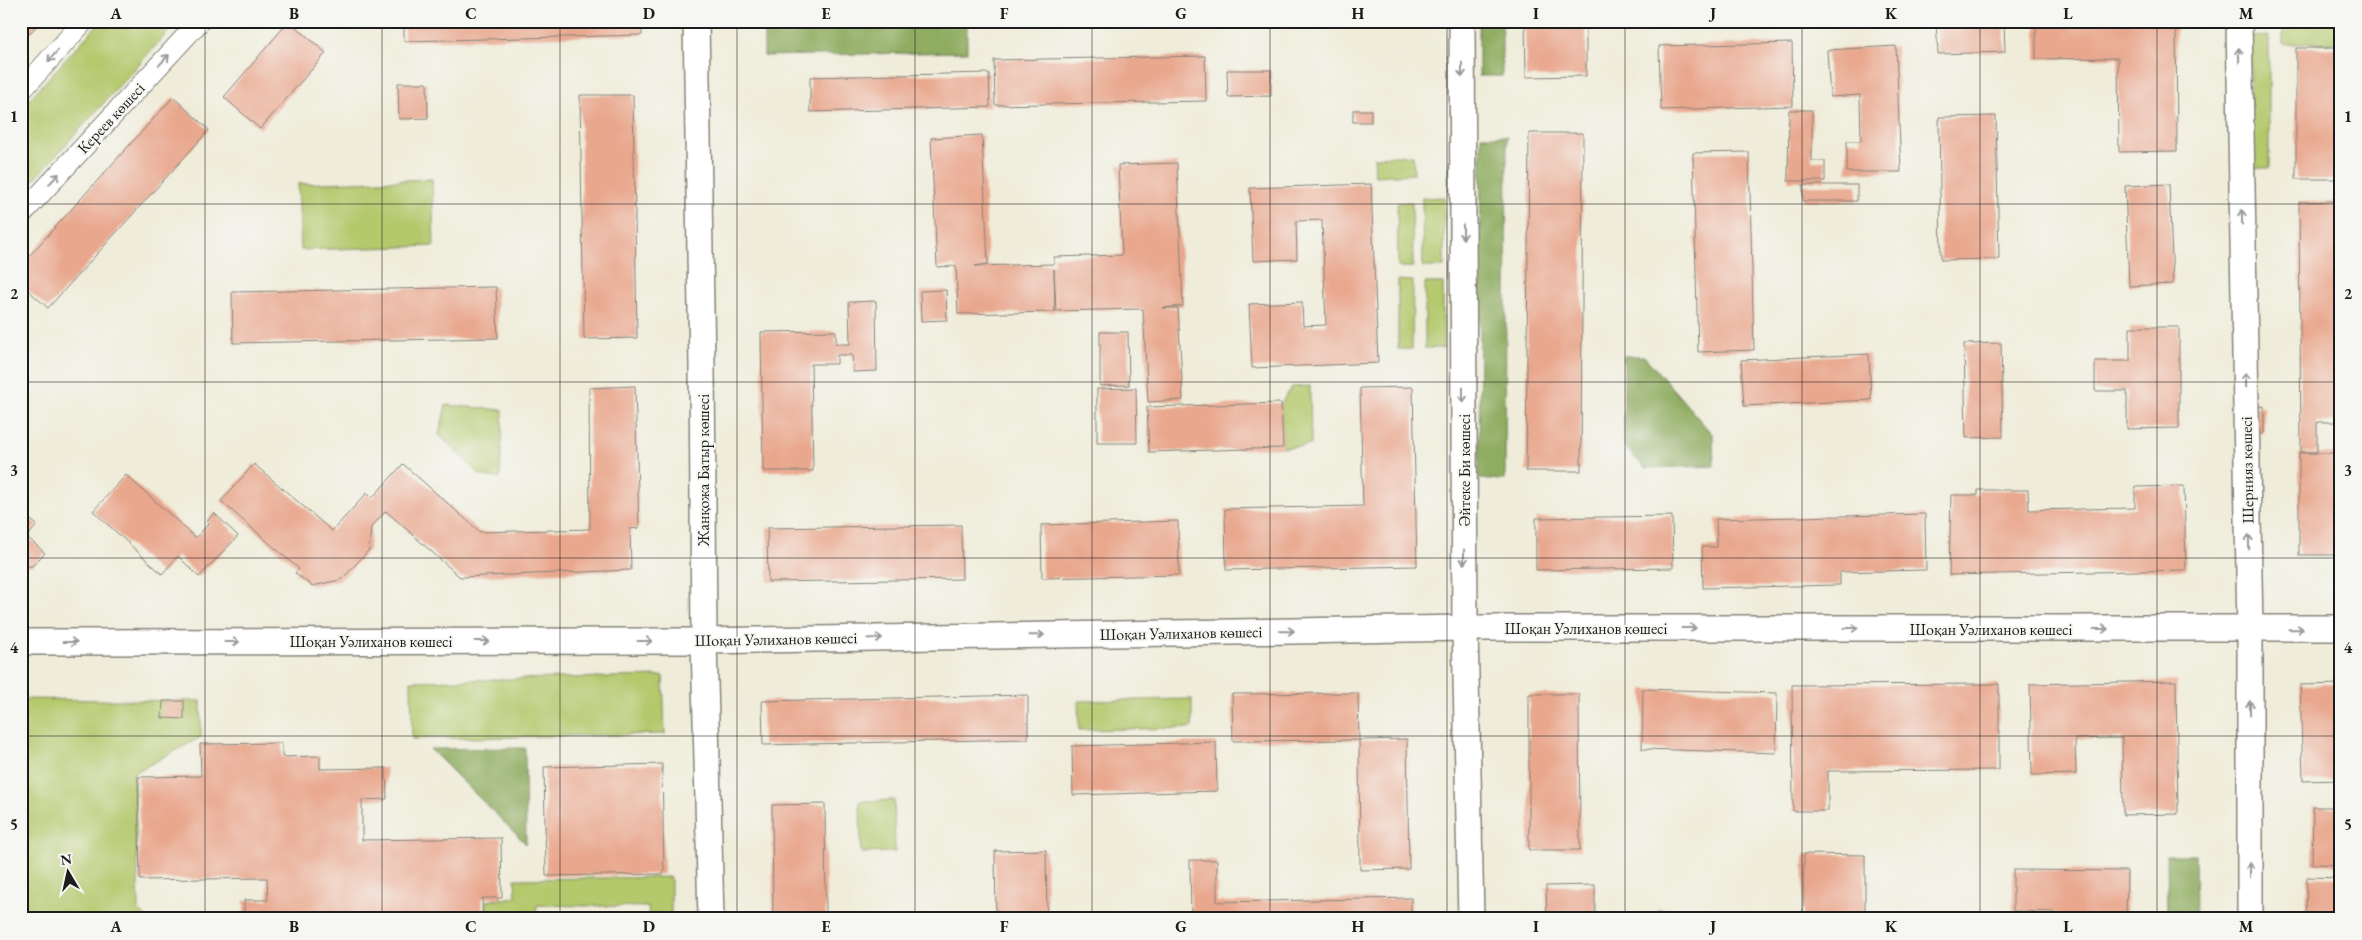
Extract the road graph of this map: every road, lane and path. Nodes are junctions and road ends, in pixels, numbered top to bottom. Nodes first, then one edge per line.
1 (84, 21) edge
2 (200, 21) edge
3 (696, 21) edge
4 (1462, 21) edge
5 (2239, 21) edge
6 (21, 90) edge
7 (21, 215) edge
8 (1465, 628) junction
9 (2341, 628) edge
10 (2250, 629) junction
11 (704, 640) junction
12 (21, 642) edge
13 (710, 919) edge
14 (1471, 919) edge
15 (2250, 919) edge

1 -> 6 street
7 -> 2 street, Кереев көшесі
3 - 11 street, Жанқожа Батыр көшесі
4 -> 8 street, Әйтеке Би көшесі
10 -> 5 street, Шернияз көшесі
8 -> 10 street, Шоқан Уәлиханов көшесі
11 -> 8 street, Шоқан Уәлиханов көшесі
8 - 14 street, Әйтеке Би көшесі
10 -> 9 street, Шоқан Уәлиханов көшесі
15 -> 10 street, Шернияз көшесі
12 -> 11 street, Шоқан Уәлиханов көшесі
11 - 13 street, Жанқожа Батыр көшесі

